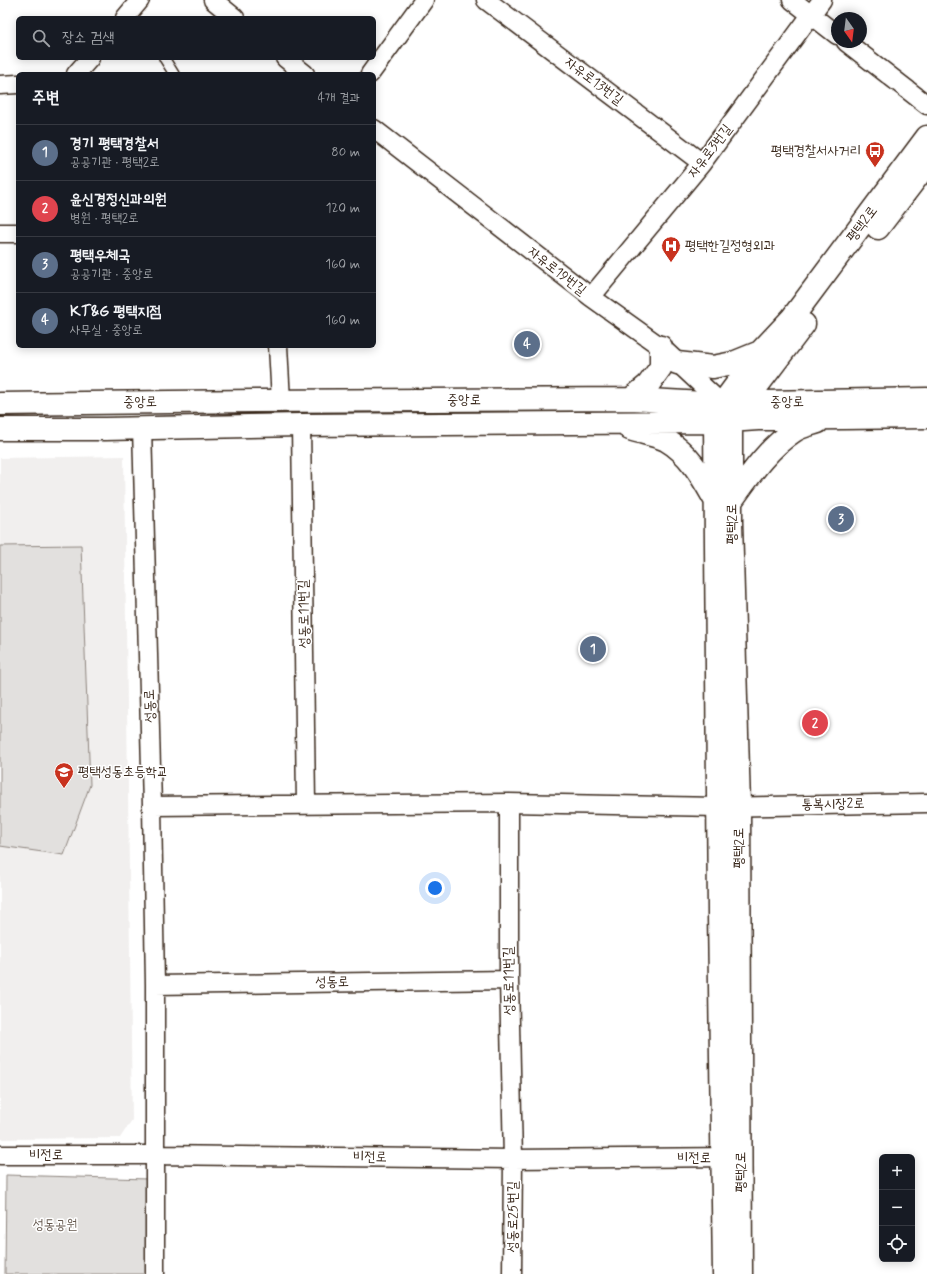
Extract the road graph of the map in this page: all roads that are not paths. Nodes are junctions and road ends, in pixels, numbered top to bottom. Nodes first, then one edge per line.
1 (140, 0) edge
2 (213, 0) edge
3 (424, 0) edge
4 (486, 0) edge
5 (792, 0) edge
6 (822, 0) edge
7 (811, 15) junction
8 (127, 16) edge
9 (233, 16) edge
10 (831, 30) edge
11 (854, 48) edge
12 (88, 60) edge
13 (165, 60) edge
14 (288, 60) edge
15 (78, 72) edge
16 (173, 72) edge
17 (302, 72) edge
18 (371, 72) edge
19 (16, 84) edge
20 (0, 85) edge
21 (927, 105) edge
22 (376, 131) edge
23 (927, 137) edge
24 (702, 162) junction
25 (927, 164) edge
26 (0, 233) edge
27 (16, 233) edge
28 (591, 298) junction
29 (661, 347) junction
30 (278, 348) edge
31 (762, 351) junction
32 (677, 363) junction
33 (631, 399) junction
34 (927, 399) edge
35 (281, 401) junction
36 (743, 403) junction
37 (0, 404) edge
38 (723, 416) junction
39 (927, 417) edge
40 (828, 418) junction
41 (612, 423) junction
42 (301, 425) junction
43 (142, 427) junction
44 (0, 429) edge
45 (724, 501) junction
46 (509, 803) junction
47 (927, 803) edge
48 (306, 804) junction
49 (152, 806) junction
50 (729, 806) junction
51 (509, 980) junction
52 (155, 985) junction
53 (0, 1155) edge
54 (155, 1155) junction
55 (731, 1157) junction
56 (513, 1159) junction
57 (155, 1274) edge
58 (512, 1274) edge
59 (724, 1274) edge
60 (742, 1274) edge

1 - 8 street
2 - 9 street
3 - 18 street
4 - 24 street, 자유로13번길
5 - 7 street
6 - 7 street, 자유로3번길
7 - 10 street
7 - 24 street, 자유로3번길
11 - 21 street
12 - 15 street
13 - 16 lane
14 - 17 street
19 - 20 street
22 - 28 street, 자유로19번길
23 - 31 street, 평택2로
24 - 28 street, 자유로3번길
25 - 36 street
26 - 27 street
28 - 29 street, 자유로19번길
29 - 32 street, 자유로19번길
29 - 33 street
30 - 35 street
31 - 32 street
31 - 38 street, 평택2로
32 - 38 street, 자유로19번길
33 - 35 street, 중앙로
33 - 38 street, 중앙로
34 - 36 street, 중앙로
35 - 37 street, 중앙로
36 - 38 street
38 - 40 street, 중앙로
38 - 41 street, 중앙로
38 - 45 street, 평택2로
39 - 40 street, 중앙로
40 - 45 street
41 - 42 street, 중앙로
41 - 45 street
42 - 43 street, 중앙로
42 - 48 street, 성동로11번길
43 - 44 street, 중앙로
43 - 49 street, 성동로
45 - 50 street, 평택2로
46 - 48 street
46 - 50 street
46 - 51 street, 성동로11번길
47 - 50 street, 통복시장2로
48 - 49 street
49 - 52 street, 성동로
50 - 55 street, 평택2로
51 - 52 street, 성동로
51 - 56 street, 성동로11번길
52 - 54 street, 성동로
53 - 54 street, 비전로
54 - 56 street, 비전로
54 - 57 street, 성동로
55 - 56 street, 비전로
55 - 59 street
55 - 60 street, 평택2로
56 - 58 street, 성동로25번길

